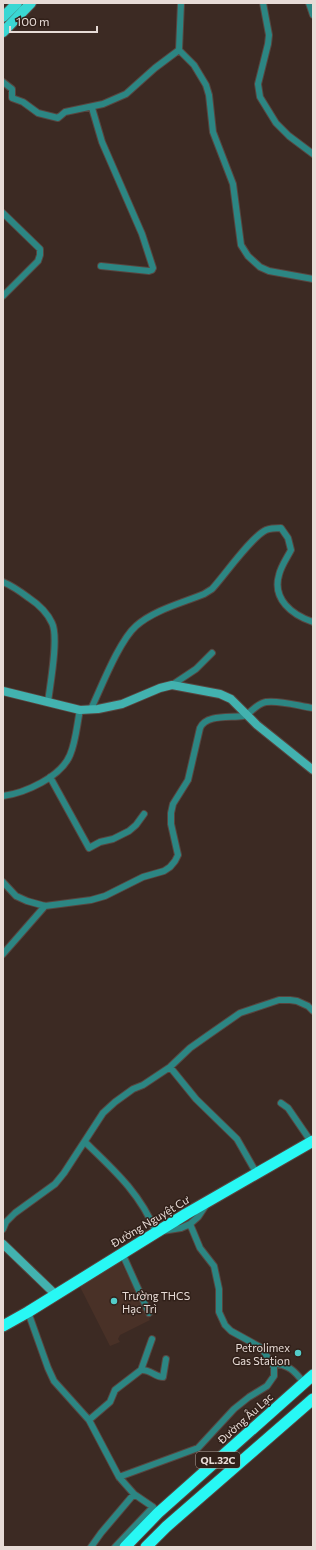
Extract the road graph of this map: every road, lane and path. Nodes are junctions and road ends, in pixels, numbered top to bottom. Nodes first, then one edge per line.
1 (17, 3) edge
2 (31, 3) edge
3 (181, 3) edge
4 (263, 3) edge
5 (308, 3) edge
6 (313, 14) edge
7 (3, 17) edge
8 (3, 32) edge
9 (179, 50) junction
10 (3, 82) edge
11 (92, 108) junction
12 (313, 154) edge
13 (3, 213) edge
14 (101, 266) dead end
15 (313, 279) edge
16 (4, 293) edge
17 (3, 582) edge
18 (313, 622) edge
19 (212, 653) dead end
20 (172, 685) junction
21 (3, 691) edge
22 (48, 702) junction
23 (313, 708) edge
24 (91, 709) junction
25 (80, 710) junction
26 (246, 715) junction
27 (313, 770) edge
28 (50, 777) junction
29 (3, 796) edge
30 (144, 814) dead end
31 (3, 882) edge
32 (45, 906) junction
33 (3, 954) edge
34 (313, 1011) edge
35 (170, 1067) junction
36 (281, 1103) dead end
37 (85, 1142) junction
38 (313, 1143) edge
39 (257, 1174) junction
40 (208, 1201) junction
41 (190, 1224) junction
42 (3, 1229) edge
43 (156, 1232) junction
44 (3, 1244) edge
45 (122, 1253) junction
46 (56, 1295) junction
47 (28, 1312) junction
48 (149, 1313) dead end
49 (3, 1326) edge
50 (152, 1339) dead end
51 (166, 1359) dead end
52 (272, 1363) junction
53 (141, 1370) junction
54 (313, 1375) edge
55 (304, 1383) junction
56 (313, 1399) edge
57 (89, 1420) junction
58 (119, 1477) junction
59 (134, 1494) junction
60 (156, 1510) junction
61 (91, 1547) edge
62 (115, 1547) edge
63 (125, 1547) edge
64 (146, 1547) edge

1 - 7 main road
2 - 8 main road
3 - 9 street
4 - 12 street
5 - 6 street
9 - 11 street
9 - 15 street
10 - 11 street
11 - 14 street
13 - 16 street
17 - 22 street
18 - 24 street
19 - 20 street
20 - 24 street
20 - 26 street
21 - 22 street
22 - 25 street
23 - 26 street
24 - 25 street
25 - 28 street
26 - 27 street
26 - 32 street
28 - 29 street
28 - 30 street
31 - 32 street
32 - 33 street
34 - 35 street
35 - 37 street
35 - 39 street
36 - 38 street
37 - 42 street
37 - 43 street
38 - 39 highway, Đường Nguyệt Cư
39 - 40 highway, Đường Nguyệt Cư
40 - 41 street
40 - 43 highway, Đường Nguyệt Cư
41 - 43 street
41 - 52 street
43 - 45 highway, Đường Nguyệt Cư
44 - 46 street
45 - 46 highway, Đường Nguyệt Cư
45 - 48 street
46 - 47 highway, Đường Nguyệt Cư
47 - 49 highway, Đường Nguyệt Cư
47 - 57 street
50 - 53 street
51 - 53 street
52 - 55 street
52 - 58 street
53 - 57 street
54 - 55 highway, Đường Âu Lạc / QL.32C
55 - 60 highway, Đường Âu Lạc / QL.32C
56 - 64 highway, QL.32C
57 - 58 street
58 - 59 street
59 - 60 street
59 - 61 street
60 - 62 street
60 - 63 highway, Đường Âu Lạc / QL.32C

